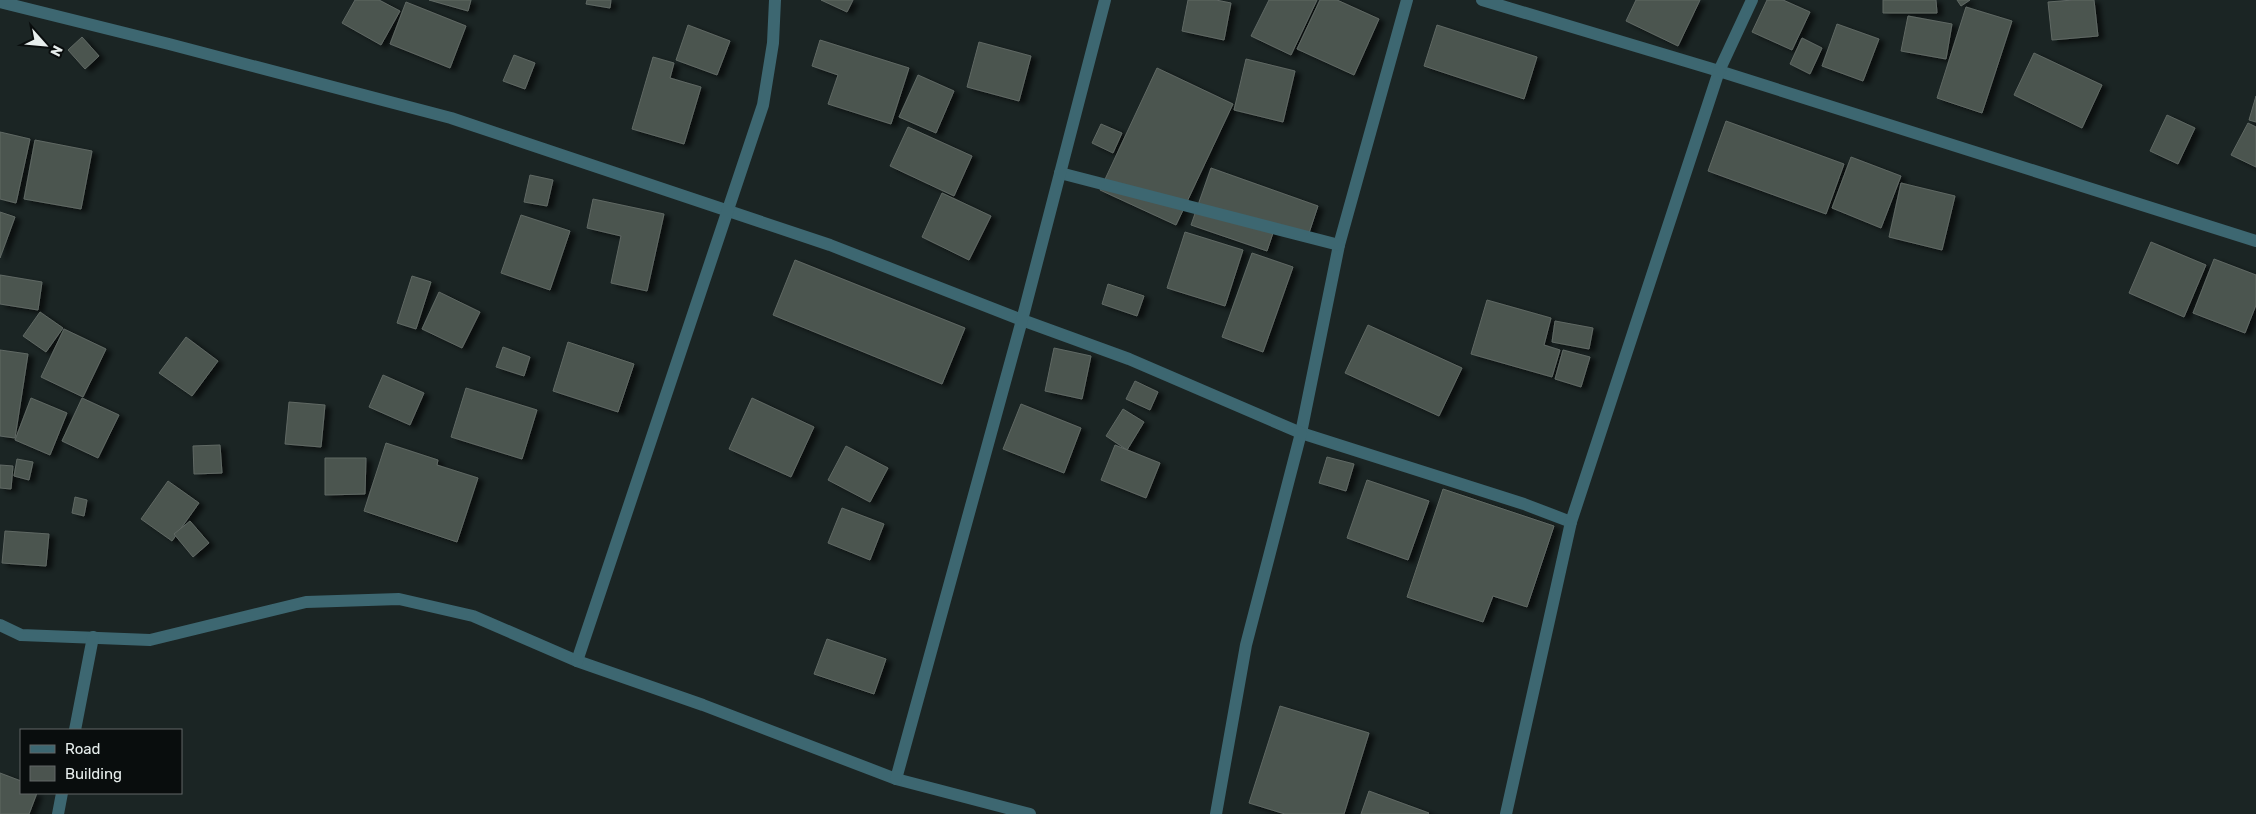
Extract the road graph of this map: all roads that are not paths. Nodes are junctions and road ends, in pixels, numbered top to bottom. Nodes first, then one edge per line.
1 (776, 0) edge
2 (1105, 0) edge
3 (1407, 0) edge
4 (1482, 0) edge
5 (1752, 0) edge
6 (0, 2) edge
7 (1719, 71) junction
8 (1060, 173) junction
9 (728, 210) junction
10 (2256, 241) edge
11 (1339, 245) junction
12 (1022, 320) junction
13 (1301, 433) junction
14 (1571, 522) junction
15 (0, 625) edge
16 (93, 638) junction
17 (577, 661) junction
18 (75, 729) edge
19 (896, 779) junction
20 (62, 794) edge
21 (58, 814) edge
22 (1030, 814) edge
23 (1216, 814) edge
24 (1506, 814) edge

1 - 9 street
2 - 8 street
3 - 11 street
4 - 7 street
5 - 7 street
6 - 9 street
7 - 10 street
7 - 14 street
8 - 11 street
8 - 12 street
9 - 12 street
9 - 17 street
11 - 13 street
12 - 13 street
12 - 19 street
13 - 14 street
13 - 23 street
14 - 24 street
15 - 16 street
16 - 17 street
16 - 18 street
17 - 19 street
19 - 22 street
20 - 21 street

